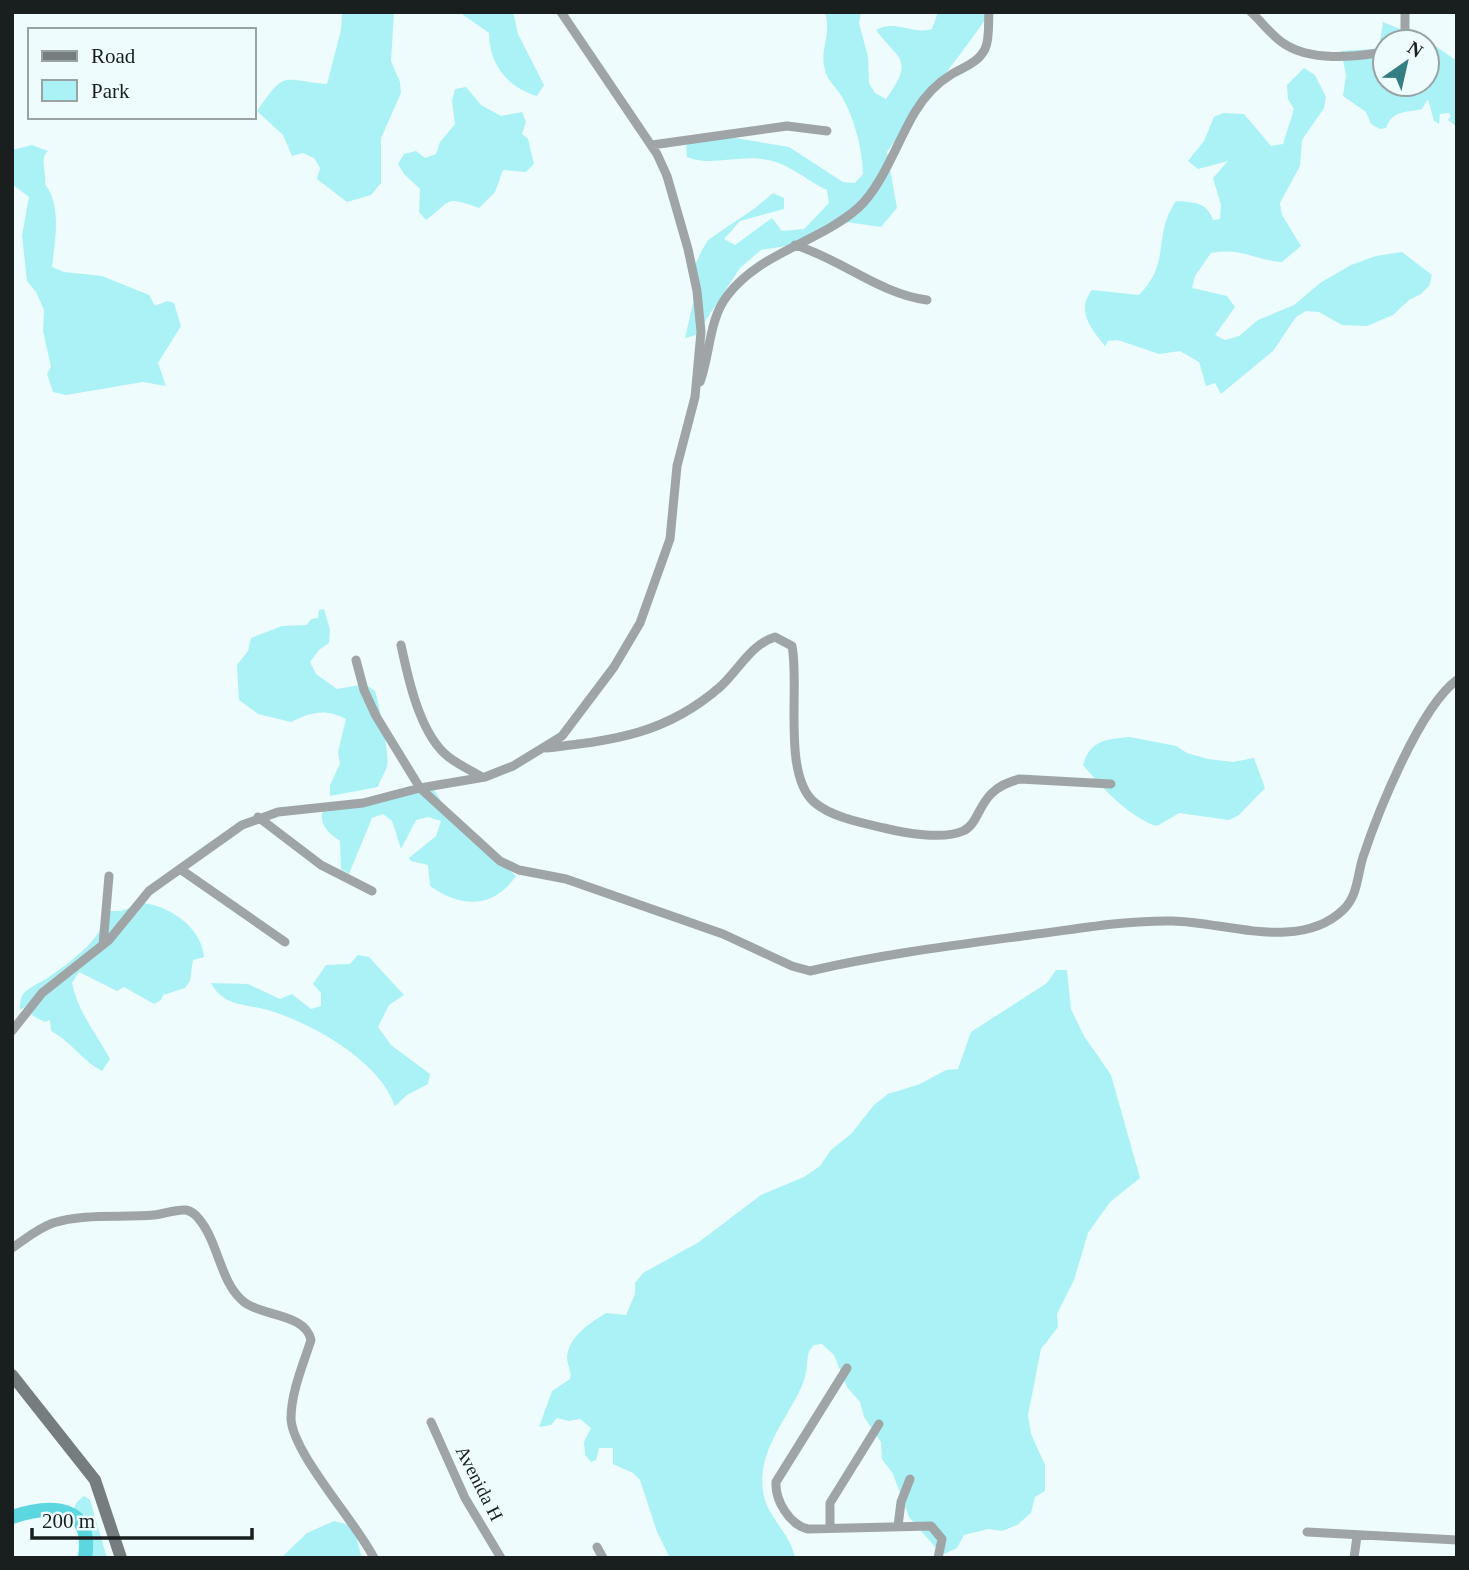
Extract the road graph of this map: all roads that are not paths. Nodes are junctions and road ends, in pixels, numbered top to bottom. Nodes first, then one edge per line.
1 (561, 12) edge
2 (989, 12) edge
3 (1251, 12) edge
4 (1371, 53) edge
5 (827, 131) dead end
6 (652, 145) junction
7 (795, 245) junction
8 (927, 300) dead end
9 (695, 397) junction
10 (401, 645) dead end
11 (356, 660) dead end
12 (1457, 680) edge
13 (544, 748) junction
14 (481, 777) junction
15 (1111, 784) dead end
16 (420, 788) junction
17 (258, 817) junction
18 (180, 869) junction
19 (109, 876) dead end
20 (372, 891) dead end
21 (285, 942) dead end
22 (103, 945) junction
23 (12, 1031) edge
24 (12, 1248) edge
25 (847, 1368) dead end
26 (12, 1375) edge
27 (431, 1422) dead end
28 (879, 1424) dead end
29 (910, 1479) dead end
30 (898, 1526) junction
31 (830, 1528) junction
32 (1307, 1532) dead end
33 (1357, 1536) junction
34 (1457, 1540) edge
35 (597, 1547) dead end
36 (121, 1558) edge
37 (374, 1558) edge
38 (501, 1558) edge
39 (603, 1558) edge
40 (938, 1558) edge
41 (1354, 1558) edge

1 - 6 street
2 - 7 street
3 - 4 street
5 - 6 street
6 - 9 street
7 - 8 street
7 - 9 street
9 - 13 street
10 - 14 street
11 - 16 street
12 - 16 street
13 - 14 street
13 - 15 street
14 - 16 street
16 - 17 street
17 - 18 street
17 - 20 street
18 - 21 street
18 - 22 street
19 - 22 street
22 - 23 street
24 - 37 street
25 - 31 street
26 - 36 main road
27 - 38 street, Avenida H
28 - 31 street
29 - 30 street
30 - 31 street
30 - 40 street
32 - 33 street
33 - 34 street
33 - 41 street
35 - 39 street

